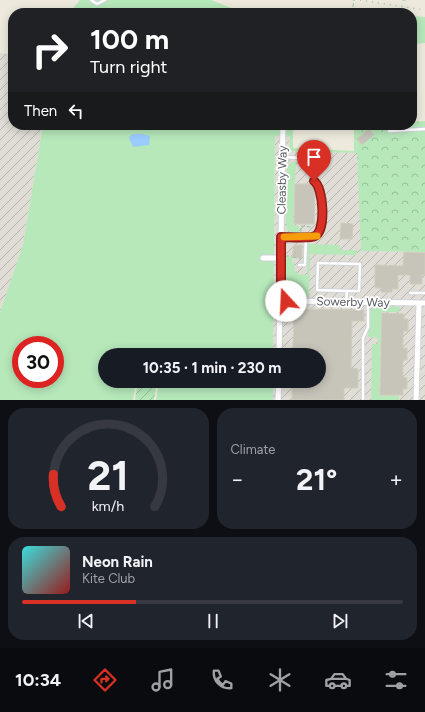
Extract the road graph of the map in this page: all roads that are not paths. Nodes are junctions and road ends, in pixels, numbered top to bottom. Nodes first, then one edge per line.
1 (91, 0) edge
2 (105, 0) edge
3 (283, 130) edge
4 (407, 130) edge
5 (389, 131) dead end
6 (282, 157) junction
7 (281, 237) junction
8 (306, 237) junction
9 (282, 257) junction
10 (263, 258) dead end
11 (298, 265) dead end
12 (347, 291) junction
13 (410, 292) dead end
14 (425, 293) edge
15 (281, 301) junction
16 (346, 302) junction
17 (368, 302) junction
18 (418, 303) junction
19 (425, 304) edge
20 (279, 348) edge
21 (279, 388) edge
22 (278, 400) edge
23 (363, 400) edge
24 (416, 400) edge

1 - 2 lane
3 - 6 street, Cleasby Way
4 - 5 lane
6 - 7 street, Cleasby Way
6 - 8 lane
7 - 8 lane
7 - 9 street, Cleasby Way
8 - 11 lane
9 - 10 street
9 - 15 street, Cleasby Way
12 - 12 lane
12 - 16 lane
13 - 14 lane
15 - 16 street, Sowerby Way
15 - 20 street, Cleasby Way
16 - 17 street, Sowerby Way
17 - 18 street, Sowerby Way
17 - 23 lane
18 - 19 street, Sowerby Way
18 - 24 street
21 - 22 street

